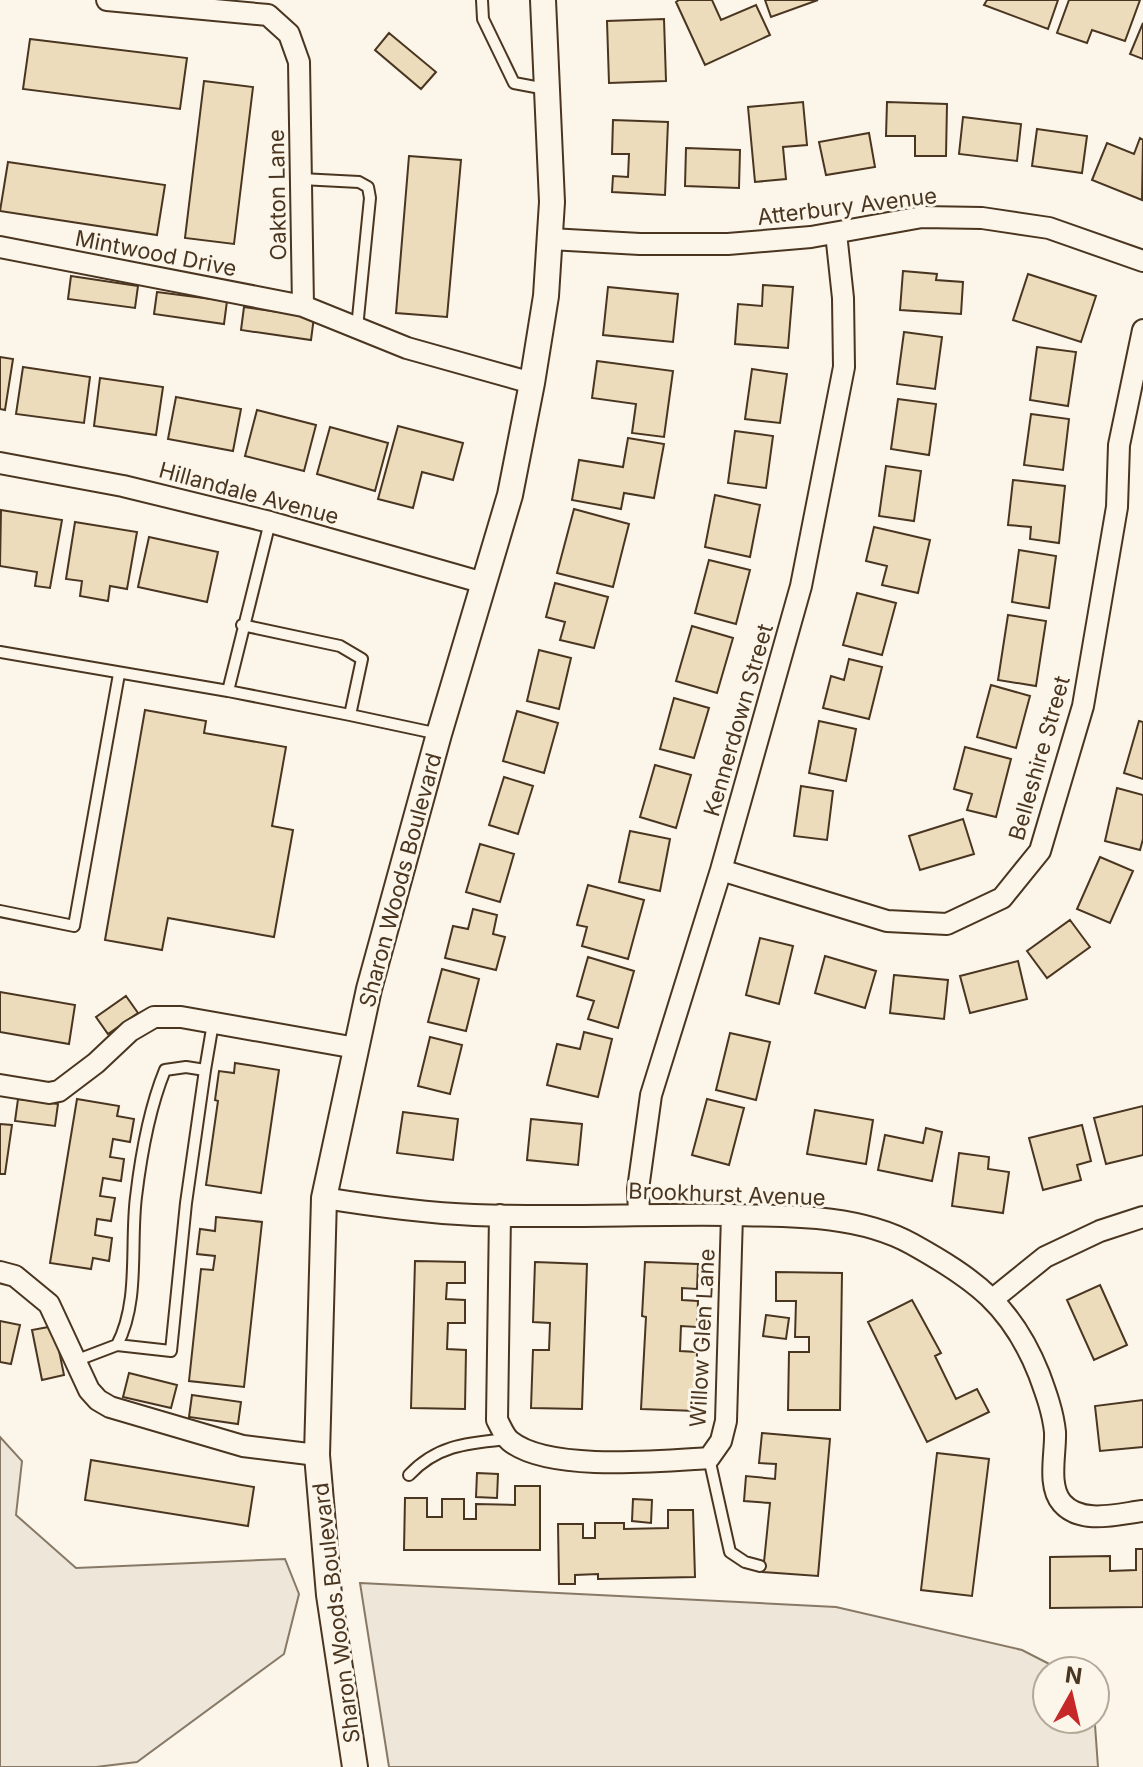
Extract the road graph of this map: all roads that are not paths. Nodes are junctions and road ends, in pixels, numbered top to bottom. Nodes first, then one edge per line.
1 (107, 0) edge
2 (482, 0) edge
3 (543, 0) edge
4 (547, 89) junction
5 (301, 179) junction
6 (836, 233) junction
7 (550, 239) junction
8 (0, 247) edge
9 (1143, 261) edge
10 (303, 306) junction
11 (357, 328) junction
12 (1143, 330) edge
13 (532, 383) junction
14 (0, 463) edge
15 (270, 522) junction
16 (484, 583) junction
17 (242, 625) junction
18 (0, 652) edge
19 (119, 674) junction
20 (228, 691) junction
21 (350, 715) junction
22 (439, 734) junction
23 (721, 870) junction
24 (0, 911) edge
25 (213, 1023) junction
26 (356, 1048) junction
27 (205, 1070) junction
28 (0, 1085) edge
29 (324, 1198) junction
30 (639, 1214) junction
31 (500, 1215) junction
32 (732, 1215) junction
33 (1143, 1217) edge
34 (0, 1272) edge
35 (993, 1299) junction
36 (117, 1345) junction
37 (75, 1361) junction
38 (507, 1439) junction
39 (317, 1455) junction
40 (709, 1458) junction
41 (409, 1475) dead end
42 (1143, 1511) edge
43 (760, 1566) dead end
44 (355, 1767) edge

1 - 5 street, Oakton Lane
2 - 4 lane
3 - 4 street, Sharon Woods Boulevard
4 - 7 street, Sharon Woods Boulevard
5 - 10 street, Oakton Lane
5 - 11 lane
6 - 7 street, Atterbury Avenue
6 - 9 street, Atterbury Avenue
6 - 23 street, Kennerdown Street
7 - 13 street, Sharon Woods Boulevard
8 - 10 street, Mintwood Drive
10 - 11 street
11 - 13 street
12 - 23 street, Belleshire Street
13 - 16 street, Sharon Woods Boulevard
14 - 15 street, Hillandale Avenue
15 - 16 street, Hillandale Avenue
15 - 17 lane
16 - 22 street, Sharon Woods Boulevard
17 - 20 lane
17 - 21 lane
18 - 19 lane
19 - 20 lane
19 - 24 lane
20 - 21 lane
21 - 22 lane
22 - 26 street, Sharon Woods Boulevard
23 - 30 street, Kennerdown Street
25 - 26 street
25 - 27 lane
25 - 28 street
26 - 29 street, Sharon Woods Boulevard
27 - 36 lane
27 - 36 lane
29 - 31 street, Brookhurst Avenue
29 - 39 street, Sharon Woods Boulevard
30 - 31 street, Brookhurst Avenue
30 - 32 street, Brookhurst Avenue
31 - 38 street
32 - 35 street, Brookhurst Avenue
32 - 40 street, Willow Glen Lane
33 - 35 street
34 - 37 street
35 - 42 street, Brookhurst Avenue
36 - 37 lane
37 - 39 street
38 - 40 street, Willow Glen Lane
38 - 41 lane
39 - 44 street, Sharon Woods Boulevard
40 - 43 lane

